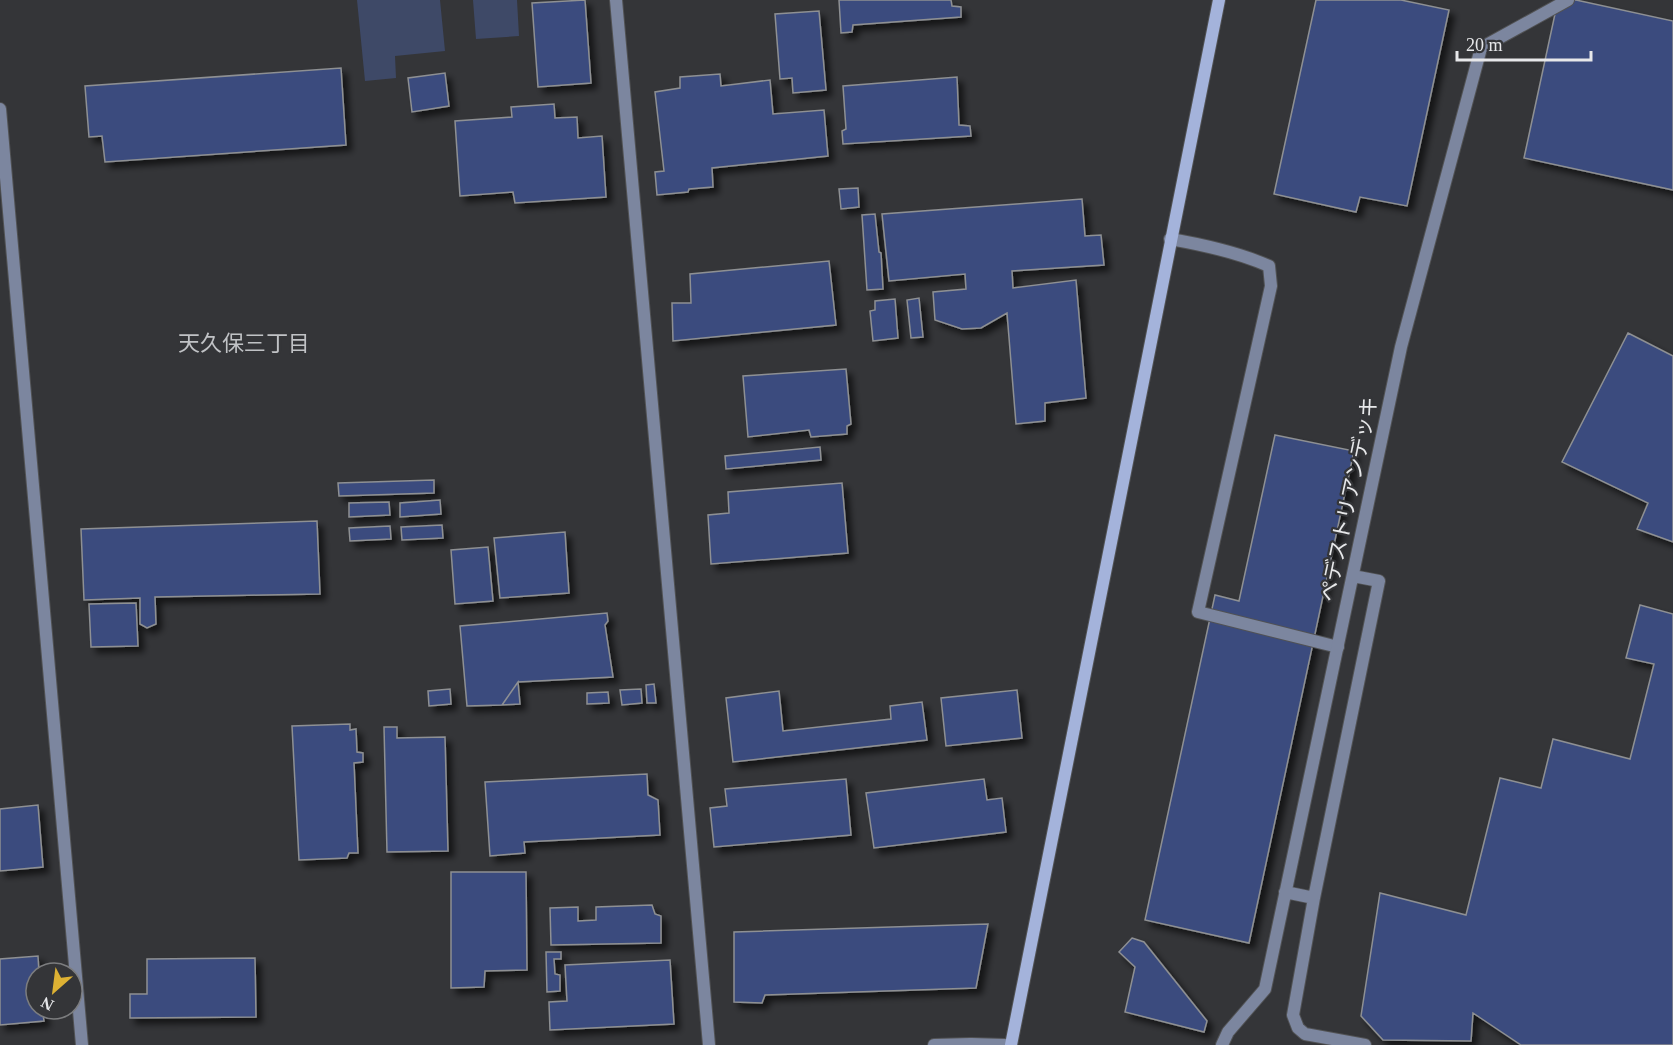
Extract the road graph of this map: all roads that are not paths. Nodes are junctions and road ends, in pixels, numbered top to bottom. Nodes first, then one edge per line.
1 (616, 0) edge
2 (1219, 0) edge
3 (1568, 0) edge
4 (0, 109) edge
5 (1170, 239) junction
6 (1353, 576) junction
7 (1338, 647) junction
8 (1285, 892) junction
9 (1314, 898) junction
10 (82, 1045) edge
11 (709, 1045) edge
12 (934, 1045) edge
13 (1005, 1045) edge
14 (1011, 1045) edge
15 (1222, 1045) edge
16 (1365, 1045) edge

1 - 11 street
2 - 5 street
3 - 6 street, ペデストリアンデッキ
4 - 10 street
5 - 7 street
5 - 14 street
6 - 7 street, ペデストリアンデッキ
6 - 9 street
7 - 8 street, ペデストリアンデッキ
8 - 9 street
8 - 15 street, ペデストリアンデッキ
9 - 16 street
12 - 13 street

